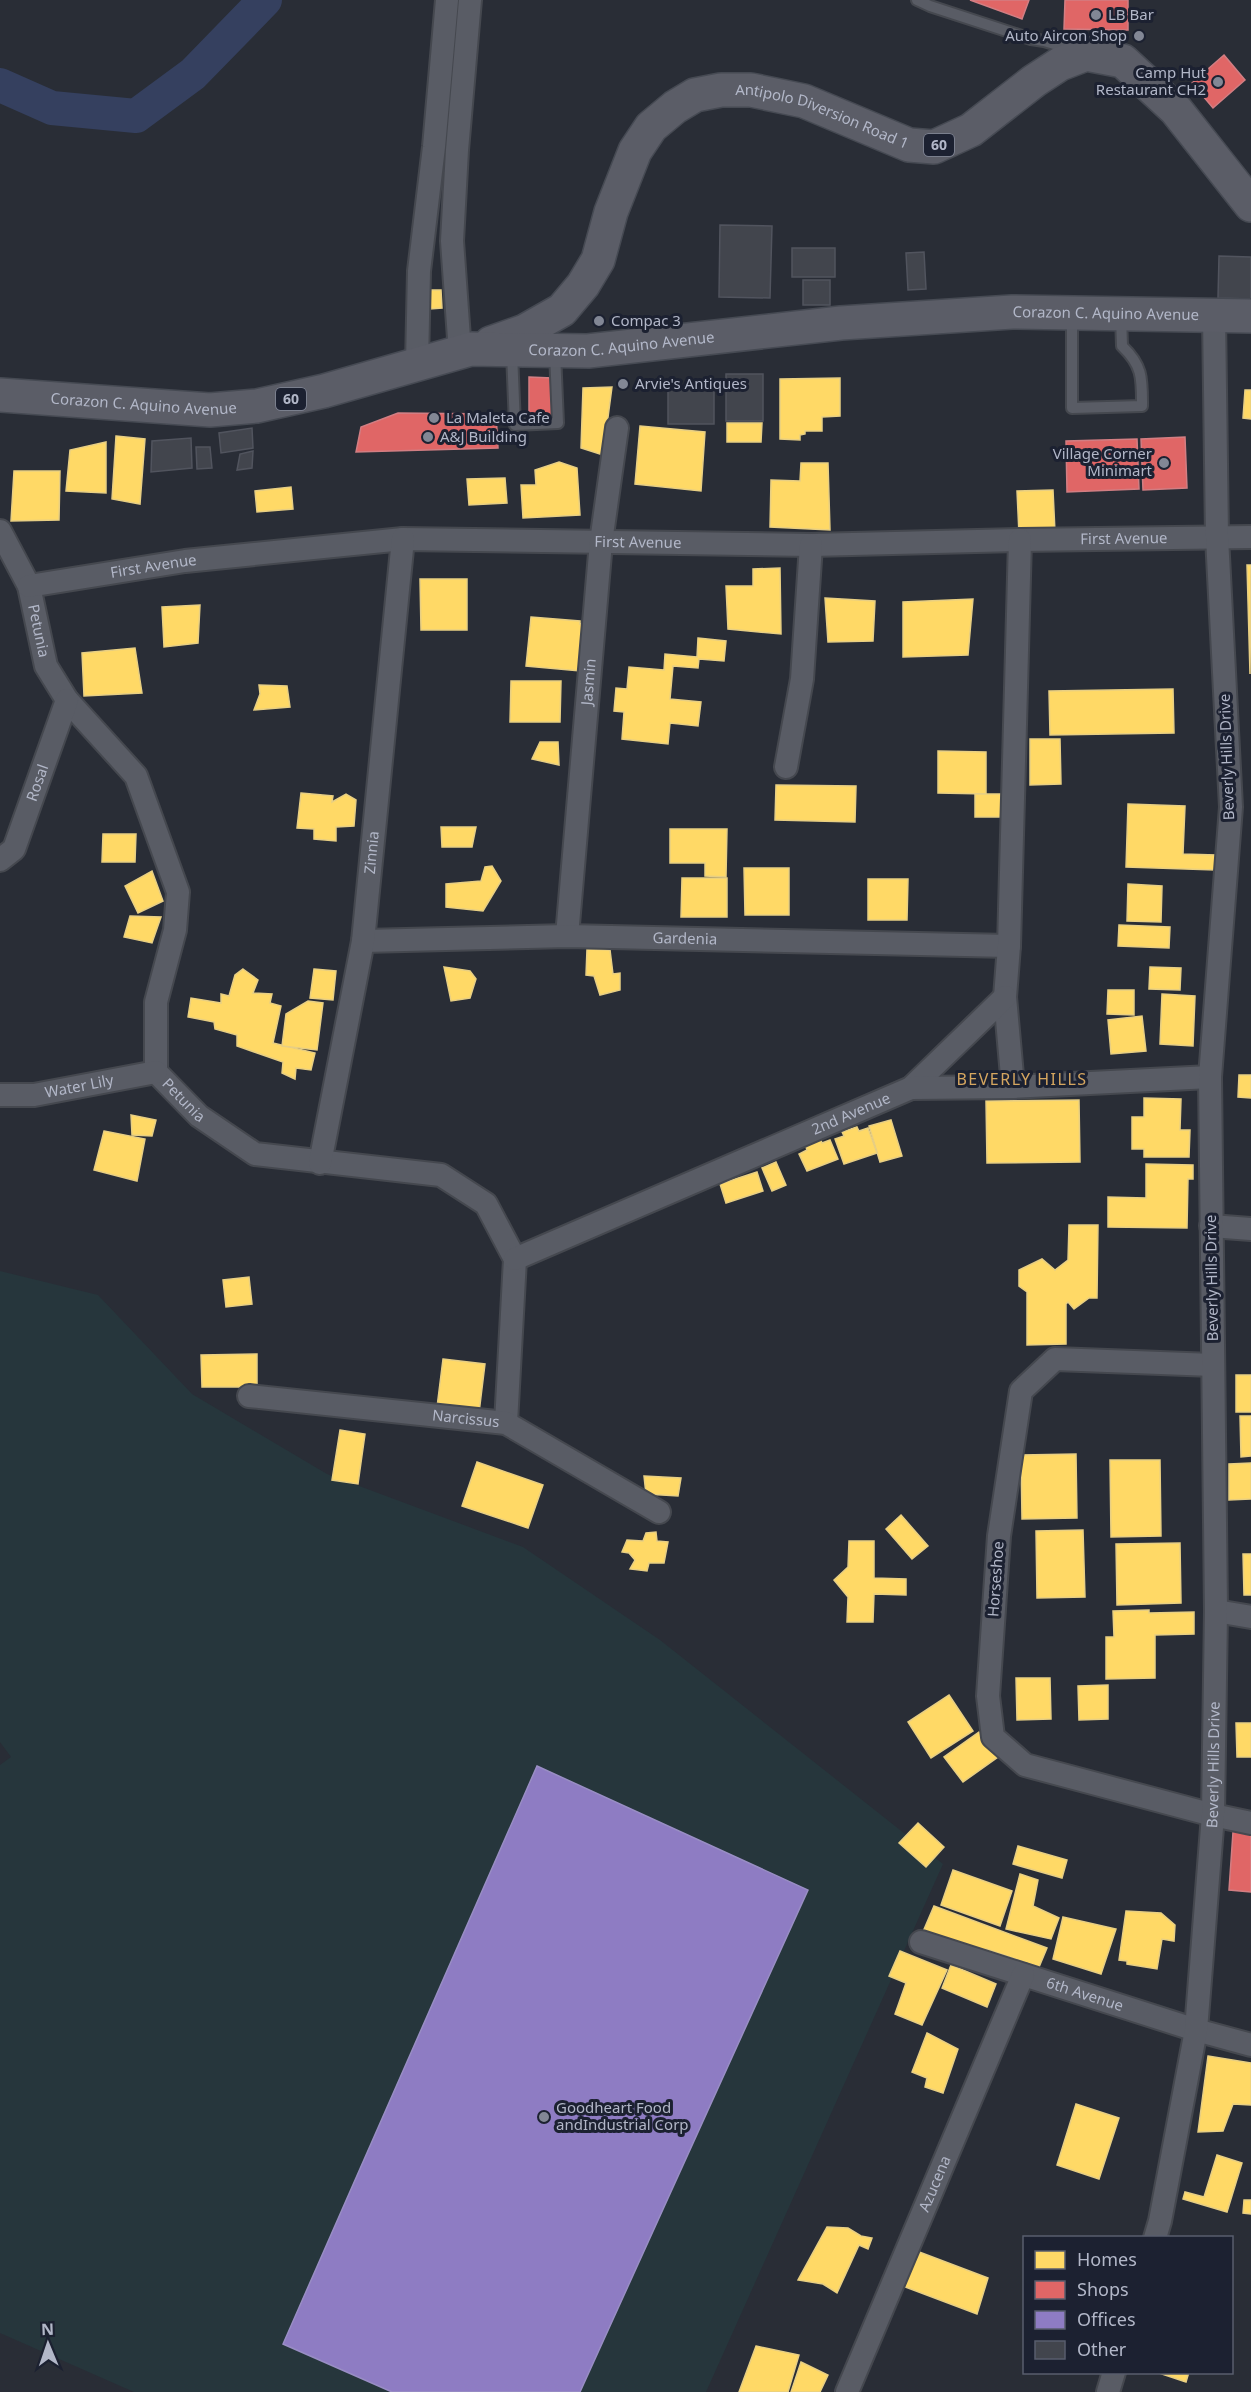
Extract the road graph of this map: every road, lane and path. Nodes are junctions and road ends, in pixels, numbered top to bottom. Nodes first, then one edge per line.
1 (447, 0) edge
2 (470, 0) edge
3 (917, 0) edge
4 (1086, 54) junction
5 (1251, 205) edge
6 (562, 310) junction
7 (1072, 311) junction
8 (1120, 312) junction
9 (1214, 315) junction
10 (1251, 316) edge
11 (512, 350) junction
12 (466, 351) junction
13 (555, 351) junction
14 (588, 351) junction
15 (417, 364) junction
16 (0, 395) edge
17 (617, 428) dead end
18 (0, 531) edge
19 (1217, 537) junction
20 (1251, 537) edge
21 (403, 539) junction
22 (1020, 540) junction
23 (601, 542) junction
24 (811, 546) junction
25 (29, 586) junction
26 (67, 699) junction
27 (786, 767) dead end
28 (0, 860) edge
29 (567, 936) junction
30 (363, 941) junction
31 (1010, 946) junction
32 (1005, 997) junction
33 (156, 1072) junction
34 (1210, 1077) junction
35 (1013, 1087) junction
36 (911, 1088) junction
37 (0, 1095) edge
38 (320, 1163) junction
39 (1211, 1227) junction
40 (1251, 1228) edge
41 (515, 1259) junction
42 (1213, 1365) junction
43 (249, 1396) dead end
44 (507, 1423) junction
45 (659, 1512) dead end
46 (1216, 1611) junction
47 (1251, 1617) edge
48 (1213, 1815) junction
49 (1251, 1823) edge
50 (921, 1942) dead end
51 (1023, 1975) junction
52 (1196, 2030) junction
53 (1251, 2045) edge
54 (1156, 2236) edge
55 (1114, 2374) edge
56 (847, 2392) edge
57 (1108, 2392) edge

1 - 15 street
2 - 12 street
3 - 4 lane
4 - 5 main road
4 - 6 main road, Antipolo Diversion Road 1 / 60
6 - 12 main road, Antipolo Diversion Road 1 / 60
6 - 14 main road
7 - 8 main road, Corazon C. Aquino Avenue / 60
7 - 8 lane
7 - 14 main road, Corazon C. Aquino Avenue / 60
8 - 9 main road, Corazon C. Aquino Avenue / 60
9 - 10 main road, Corazon C. Aquino Avenue / 60
9 - 19 street, Beverly Hills Drive
11 - 12 main road, Corazon C. Aquino Avenue / 60
11 - 13 main road, Corazon C. Aquino Avenue / 60
11 - 13 lane
12 - 15 main road, Corazon C. Aquino Avenue / 60
13 - 14 main road, Corazon C. Aquino Avenue / 60
15 - 16 main road, Corazon C. Aquino Avenue / 60
17 - 23 street, Jasmin
18 - 25 street, Petunia
19 - 20 street, First Avenue
19 - 22 street, First Avenue
19 - 34 street, Beverly Hills Drive
21 - 23 street, First Avenue
21 - 25 street, First Avenue
21 - 30 street, Zinnia
22 - 24 street, First Avenue
22 - 31 street
23 - 24 street, First Avenue
23 - 29 street, Jasmin
24 - 27 street
25 - 26 street, Petunia
26 - 28 street, Rosal
26 - 33 street, Petunia
29 - 30 street, Gardenia
29 - 31 street, Gardenia
30 - 38 street, Zinnia
31 - 32 street
32 - 35 street
32 - 36 street
33 - 37 street, Water Lily
33 - 38 street, Petunia
34 - 35 street, 2nd Avenue
34 - 39 street, Beverly Hills Drive
35 - 36 street, 2nd Avenue
36 - 41 street, 2nd Avenue
38 - 41 street, Petunia
39 - 40 street
39 - 42 street, Beverly Hills Drive
41 - 44 street
42 - 46 street, Beverly Hills Drive
42 - 48 street, Horseshoe
43 - 44 street, Narcissus
44 - 45 street, Narcissus
46 - 47 street
46 - 48 street, Beverly Hills Drive
48 - 49 street, Horseshoe
48 - 52 street, Beverly Hills Drive
50 - 51 street, 6th Avenue
51 - 52 street, 6th Avenue
51 - 56 street, Azucena
52 - 53 street, 6th Avenue
52 - 54 street, Beverly Hills Drive
55 - 57 street

